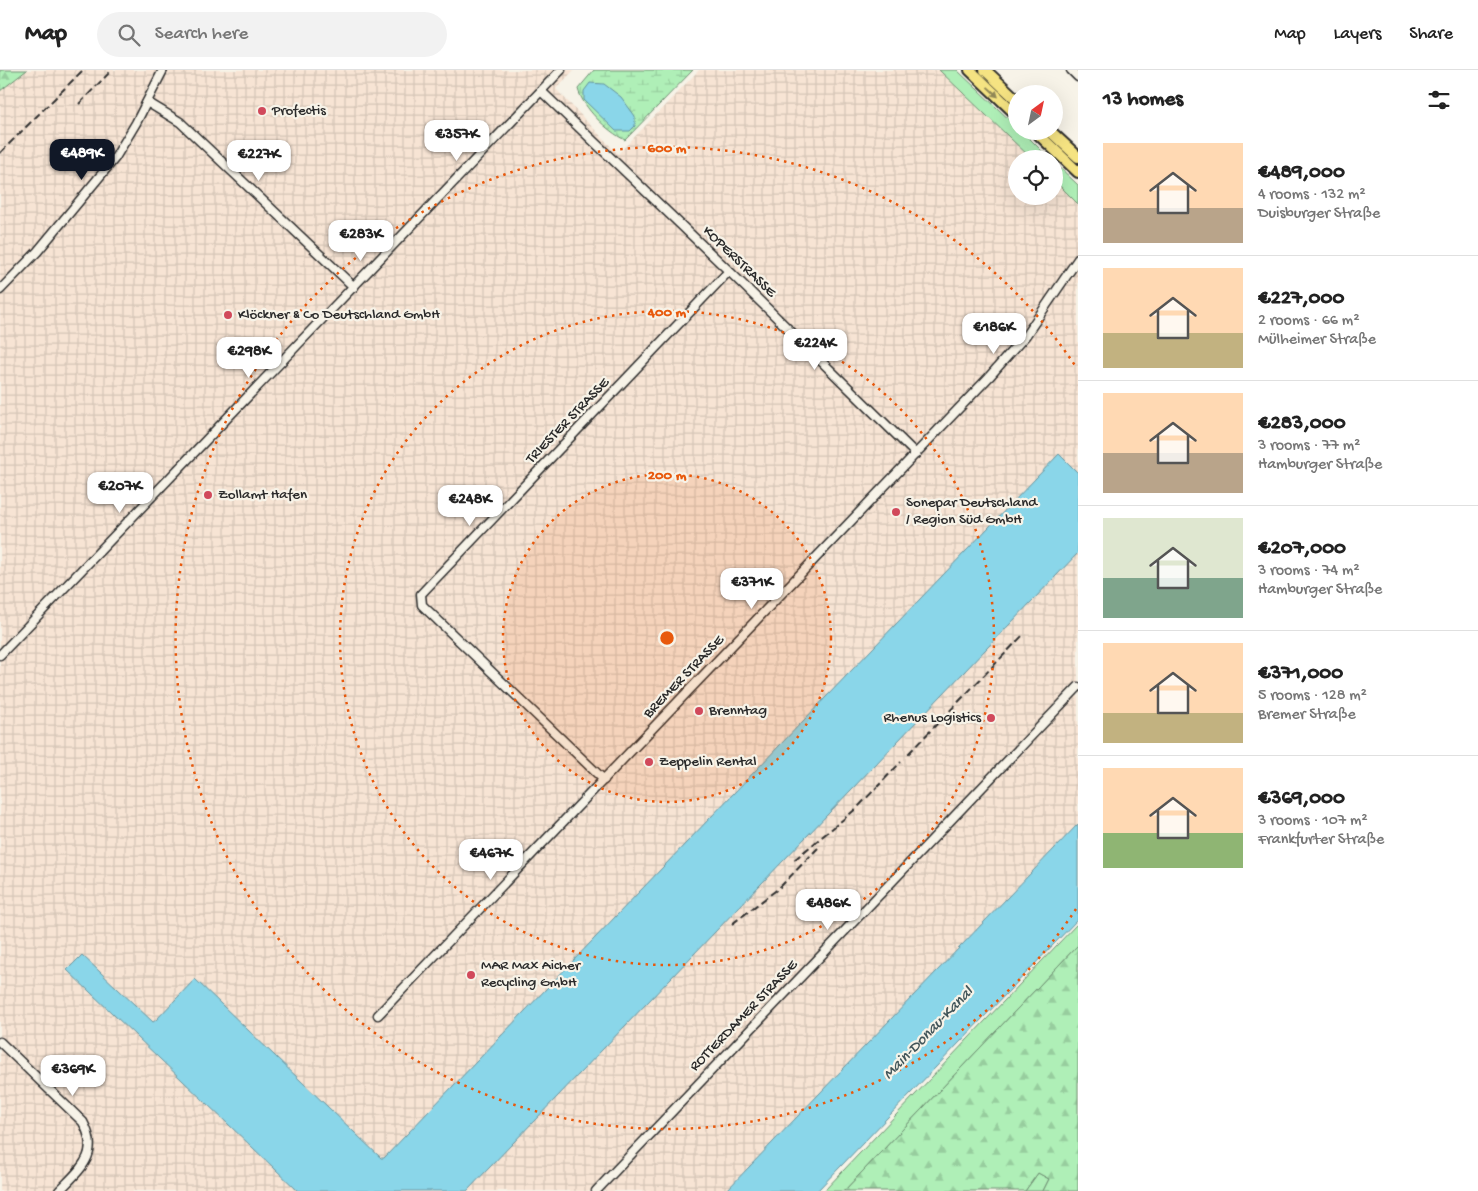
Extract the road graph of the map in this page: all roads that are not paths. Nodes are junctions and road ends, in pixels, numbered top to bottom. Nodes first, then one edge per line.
1 (163, 70) edge
2 (561, 70) edge
3 (970, 70) edge
4 (986, 70) edge
5 (1071, 70) edge
6 (1078, 77) edge
7 (541, 91) junction
8 (1008, 91) edge
9 (147, 102) junction
10 (1008, 106) edge
11 (1044, 140) edge
12 (1060, 140) edge
13 (1078, 157) edge
14 (1078, 172) edge
15 (1078, 259) edge
16 (729, 271) junction
17 (354, 286) junction
18 (0, 290) edge
19 (916, 454) junction
20 (2, 650) edge
21 (1078, 687) edge
22 (604, 780) junction
23 (378, 1015) dead end
24 (0, 1042) edge
25 (58, 1191) edge
26 (596, 1191) edge

1 - 9 street
2 - 7 street
3 -> 10 main road
4 - 8 main road
5 - 6 street
7 - 16 street, KOPERSTRASSE
7 - 17 street
9 - 17 street
9 - 18 street
11 - 14 main road
12 - 13 main road
15 - 19 street, BREMER STRASSE
16 - 19 street, KOPERSTRASSE
16 - 22 street, TRIESTER STRASSE
17 - 20 street
19 - 22 street, BREMER STRASSE
21 - 26 street, ROTTERDAMER STRASSE
22 - 23 street, BREMER STRASSE
24 - 25 street

